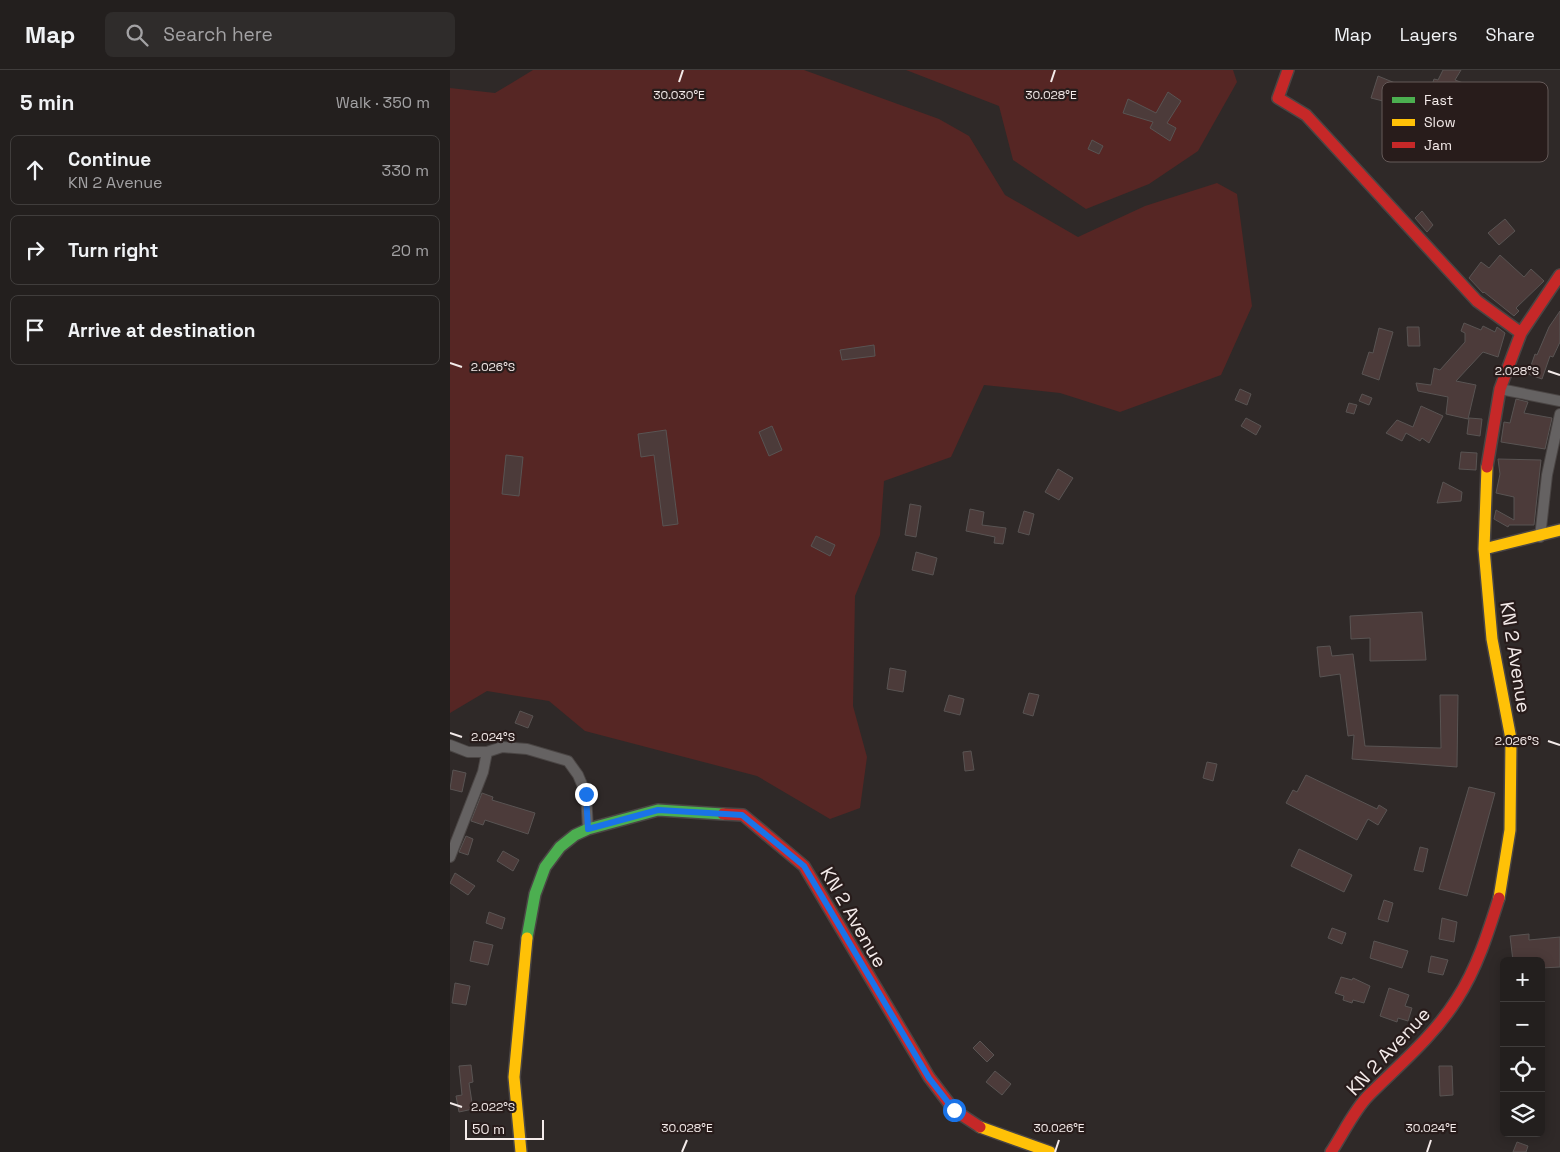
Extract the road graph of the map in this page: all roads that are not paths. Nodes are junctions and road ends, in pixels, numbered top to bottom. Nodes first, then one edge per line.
1 (1288, 70) edge
2 (1560, 275) edge
3 (1521, 333) junction
4 (1500, 388) junction
5 (1560, 401) edge
6 (1560, 414) edge
7 (1560, 530) edge
8 (1540, 537) junction
9 (1484, 549) junction
10 (450, 744) edge
11 (487, 752) junction
12 (588, 829) junction
13 (450, 857) edge
14 (522, 1152) edge
15 (1050, 1152) edge
16 (1331, 1152) edge

1 - 3 main road
2 - 3 main road, KN 2 Avenue
3 - 4 main road, KN 2 Avenue
4 - 5 street
4 - 9 main road, KN 2 Avenue
6 - 8 street
7 - 8 main road
8 - 9 main road
9 - 16 main road, KN 2 Avenue
10 - 11 street
11 - 12 street
11 - 13 street
12 - 14 main road, KN 2 Avenue
12 - 15 main road, KN 2 Avenue

